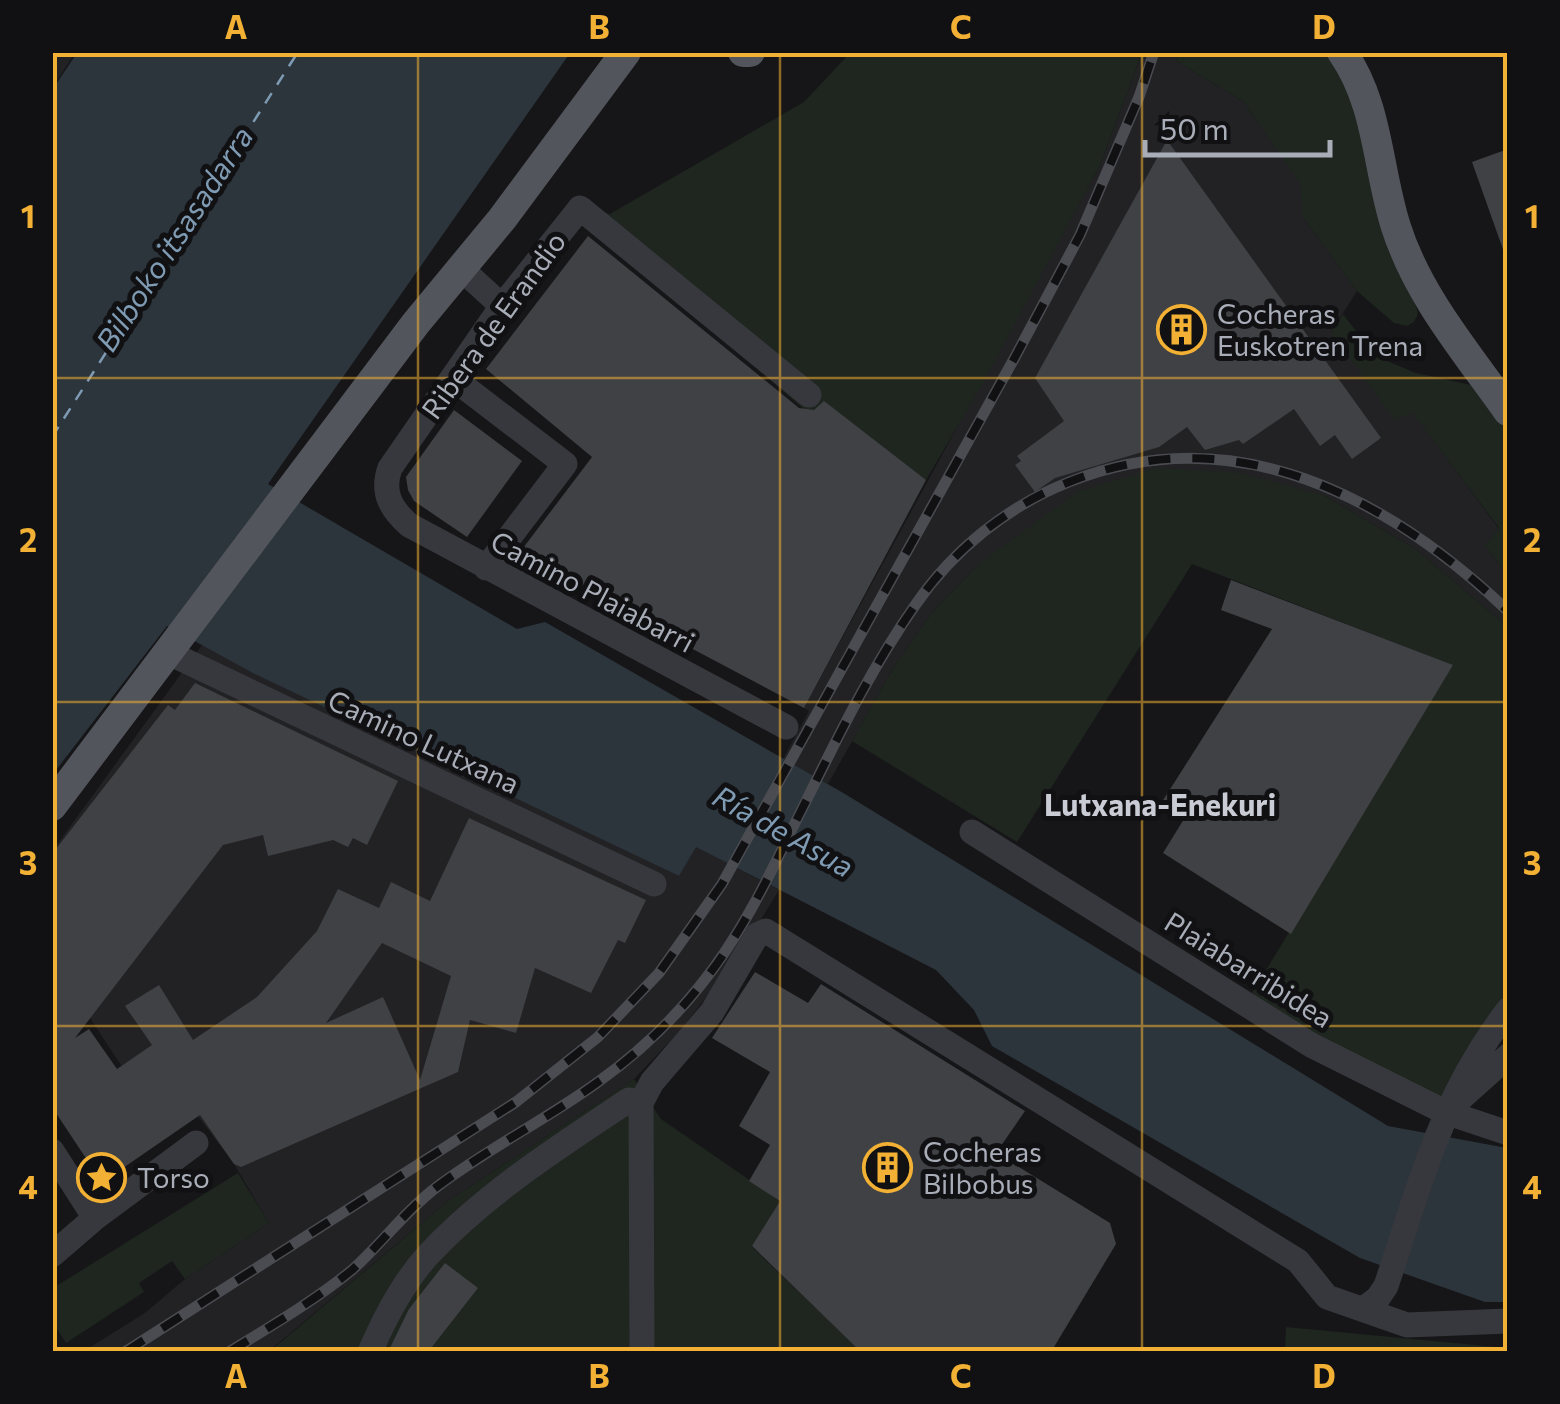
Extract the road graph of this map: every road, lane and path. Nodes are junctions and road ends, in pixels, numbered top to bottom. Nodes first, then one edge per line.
1 (626, 52) edge
2 (650, 52) edge
3 (1342, 52) edge
4 (467, 274) junction
5 (502, 306) junction
6 (416, 323) junction
7 (454, 379) junction
8 (809, 394) dead end
9 (1508, 411) edge
10 (386, 492) joint
11 (486, 568) junction
12 (176, 644) junction
13 (786, 727) dead end
14 (52, 806) edge
15 (972, 832) dead end
16 (654, 884) dead end
17 (1508, 1010) edge
18 (1508, 1056) edge
19 (641, 1103) junction
20 (1442, 1118) junction
21 (1508, 1132) edge
22 (196, 1143) dead end
23 (52, 1152) edge
24 (95, 1218) junction
25 (52, 1255) edge
26 (1364, 1308) junction
27 (1508, 1321) edge
28 (370, 1352) edge
29 (642, 1352) edge

1 - 6 main road, Ribera de Erandio
2 - 4 main road, Ribera de Erandio
3 - 9 main road
4 - 5 street
4 - 6 main road, Ribera de Erandio
5 - 7 street, Ribera de Erandio
5 - 8 street, Ribera de Erandio
6 - 12 main road, Ribera de Erandio
7 - 10 street, Ribera de Erandio
7 - 11 street
10 - 11 street, Camino Plaiabarri
11 - 13 street, Camino Plaiabarri
12 - 14 main road, Ribera de Erandio
12 - 16 street, Camino Lutxana
15 - 20 street, Plaiabarribidea
17 - 20 street
18 - 20 street
19 - 26 street
19 - 28 street
19 - 29 street
20 - 21 street, Plaiabarribidea
20 - 26 street
22 - 24 street
23 - 24 street
24 - 25 street
26 - 27 street

